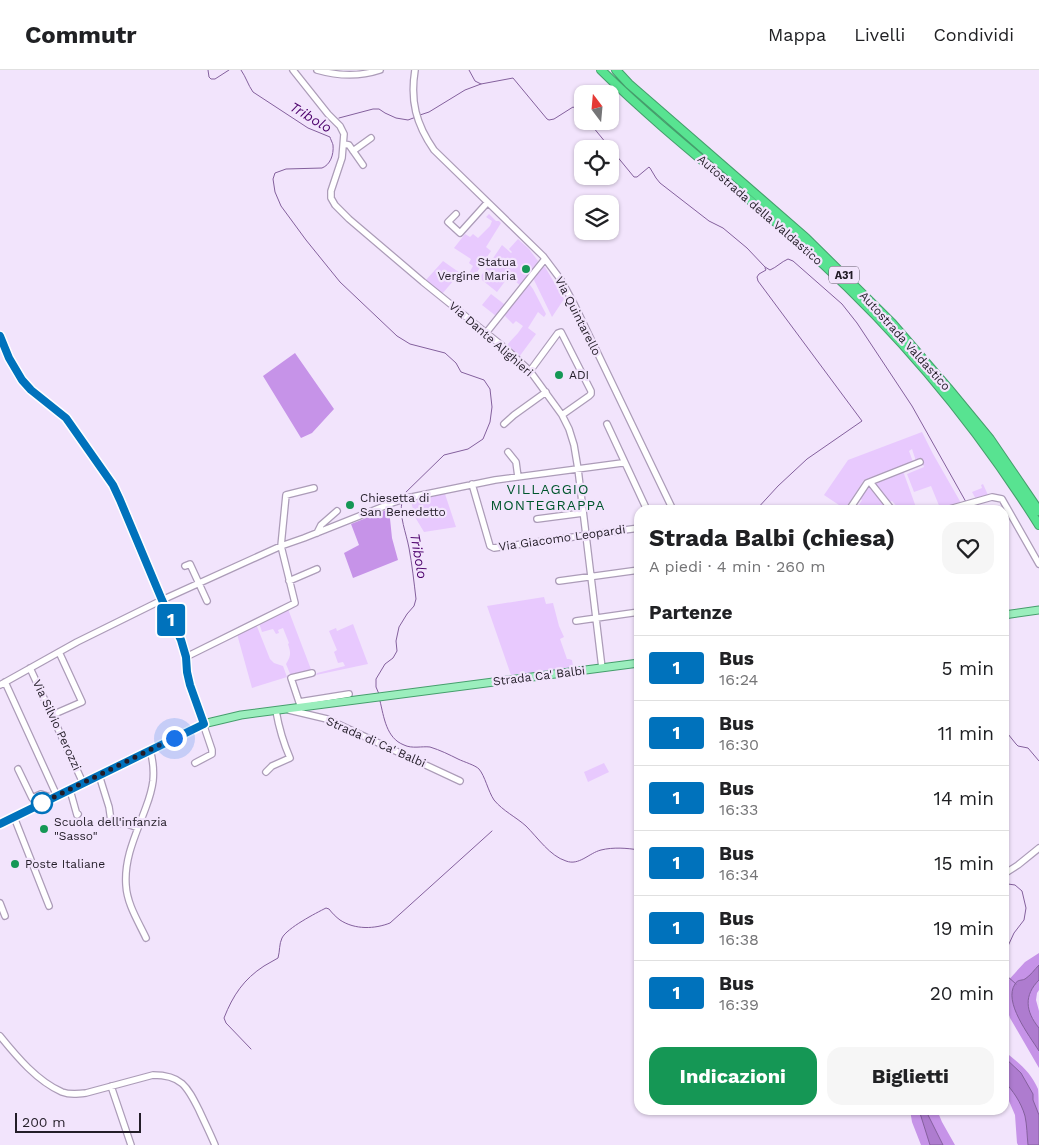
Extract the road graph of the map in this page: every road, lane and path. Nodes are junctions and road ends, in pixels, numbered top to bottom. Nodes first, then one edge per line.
1 (293, 70) edge
2 (317, 70) edge
3 (380, 70) edge
4 (415, 70) edge
5 (601, 70) edge
6 (616, 70) edge
7 (372, 138) dead end
8 (344, 144) junction
9 (353, 151) junction
10 (363, 166) dead end
11 (487, 203) junction
12 (456, 214) dead end
13 (545, 259) junction
14 (486, 333) junction
15 (0, 336) edge
16 (530, 371) junction
17 (546, 392) junction
18 (562, 415) junction
19 (504, 424) dead end
20 (607, 424) dead end
21 (508, 452) dead end
22 (920, 462) dead end
23 (625, 464) junction
24 (578, 469) junction
25 (518, 477) junction
26 (870, 482) junction
27 (472, 484) junction
28 (314, 488) dead end
29 (645, 505) edge
30 (671, 505) edge
31 (851, 505) edge
32 (888, 505) edge
33 (964, 505) edge
34 (1005, 505) edge
35 (1039, 511) edge
36 (337, 512) dead end
37 (1009, 512) edge
38 (583, 513) junction
39 (537, 519) dead end
40 (1039, 525) edge
41 (634, 529) edge
42 (317, 533) junction
43 (586, 535) junction
44 (281, 546) junction
45 (1039, 564) edge
46 (185, 566) dead end
47 (316, 569) dead end
48 (634, 571) edge
49 (591, 577) junction
50 (289, 581) junction
51 (559, 581) dead end
52 (199, 583) junction
53 (162, 600) junction
54 (207, 601) dead end
55 (1039, 610) edge
56 (634, 613) edge
57 (1009, 614) edge
58 (596, 618) junction
59 (576, 620) dead end
60 (58, 652) junction
61 (186, 657) junction
62 (634, 665) edge
63 (30, 668) junction
64 (602, 668) junction
65 (312, 673) dead end
66 (3, 684) edge
67 (438, 689) joint
68 (349, 694) dead end
69 (300, 705) junction
70 (289, 710) junction
71 (276, 711) junction
72 (52, 715) junction
73 (204, 724) junction
74 (150, 750) junction
75 (195, 763) dead end
76 (18, 769) dead end
77 (266, 772) dead end
78 (99, 775) junction
79 (460, 781) dead end
80 (83, 783) junction
81 (70, 790) junction
82 (55, 797) junction
83 (78, 814) dead end
84 (14, 817) junction
85 (0, 824) edge
86 (138, 828) junction
87 (1039, 848) edge
88 (1009, 871) edge
89 (0, 903) edge
90 (49, 906) dead end
91 (5, 916) dead end
92 (146, 938) dead end
93 (0, 1036) edge
94 (112, 1086) junction
95 (131, 1145) edge
96 (216, 1145) edge

1 - 8 street
2 - 3 street
4 - 11 street, Via Quintarello
5 - 40 highway, Autostrada della Valdastico / A31
6 - 35 highway, Autostrada Valdastico / A31
7 - 9 street
8 - 9 street
8 - 14 street, Via Dante Alighieri
9 - 10 street
11 - 12 street
11 - 13 street, Via Quintarello
13 - 14 street
13 - 30 street, Via Quintarello
14 - 16 street, Via Dante Alighieri
15 - 53 street
16 - 17 street, Via Dante Alighieri
16 - 18 street
17 - 18 street, Via Dante Alighieri
17 - 19 street
18 - 24 street, Via Dante Alighieri
20 - 23 street
21 - 25 street
22 - 26 street
23 - 24 street
23 - 29 street
24 - 25 street
24 - 38 street, Via Dante Alighieri
25 - 27 street
26 - 31 street
26 - 32 street
27 - 42 street
27 - 43 street, Via Giacomo Leopardi
28 - 44 street
33 - 34 street
36 - 42 street
37 - 45 street
38 - 39 street
38 - 43 street, Via Dante Alighieri
41 - 43 street, Via Giacomo Leopardi
42 - 44 street
43 - 49 street, Via Dante Alighieri
44 - 50 street
44 - 52 street
46 - 52 street
47 - 50 street
48 - 49 street
49 - 51 street
49 - 58 street, Via Dante Alighieri
50 - 61 street
52 - 53 street
52 - 54 street
53 - 60 street
53 - 61 street
55 - 57 main road
56 - 58 street
58 - 59 street
58 - 64 street, Via Dante Alighieri
60 - 63 street
60 - 72 street
61 - 73 street
62 - 64 main road, Strada Ca' Balbi
63 - 66 street
63 - 72 street, Via Silvio Perozzi
64 - 67 main road, Strada Ca' Balbi
65 - 69 street
66 - 82 street
67 - 69 main road, Strada di Ca' Balbi
68 - 69 street, Strada di Ca' Balbi
69 - 70 main road, Strada di Ca' Balbi
70 - 71 main road, Strada di Ca' Balbi
70 - 79 street, Strada di Ca' Balbi
71 - 73 main road, Strada di Ca' Balbi
71 - 77 street
72 - 80 street, Via Silvio Perozzi
73 - 74 main road, Strada di Ca' Balbi
73 - 75 street
74 - 78 main road, Strada di Ca' Balbi
74 - 86 street
76 - 82 street
78 - 80 main road, Strada di Ca' Balbi
78 - 86 street
80 - 81 main road, Strada di Ca' Balbi
81 - 82 main road, Strada di Ca' Balbi
81 - 83 street
82 - 84 main road, Strada di Ca' Balbi
84 - 85 main road, Strada di Ca' Balbi
84 - 90 street
86 - 92 street
87 - 88 street
89 - 91 street
93 - 94 street
94 - 95 street
94 - 96 street

